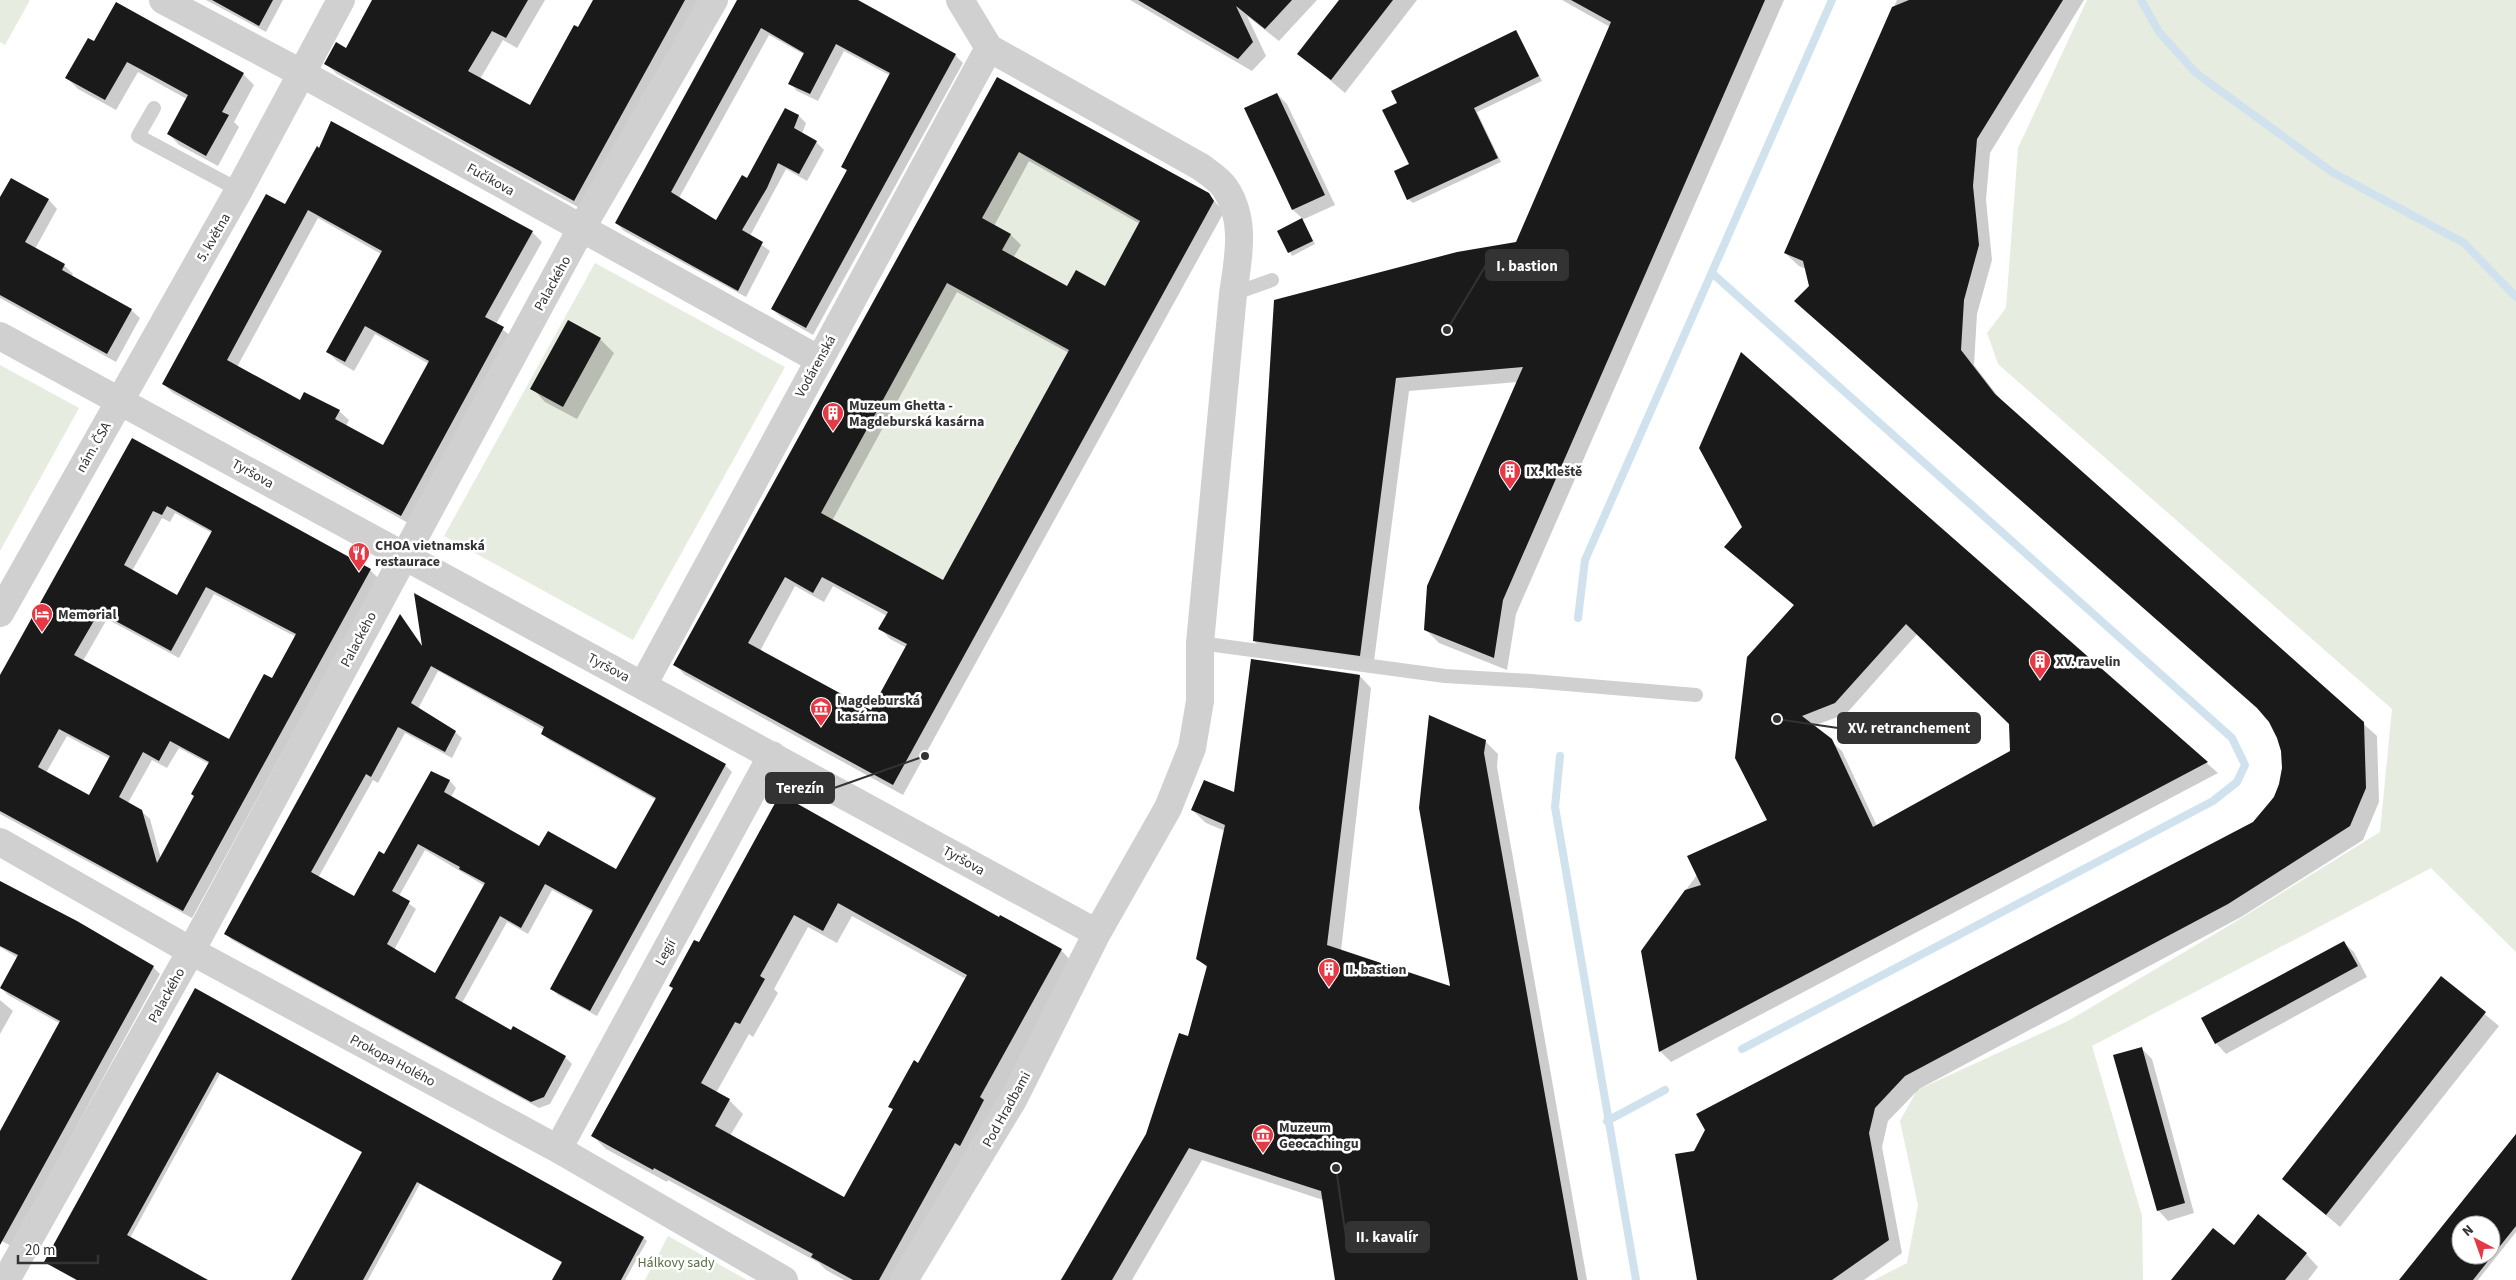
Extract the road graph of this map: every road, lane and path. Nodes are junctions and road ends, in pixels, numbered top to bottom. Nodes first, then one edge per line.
1 (163, 0) edge
2 (341, 0) edge
3 (714, 0) edge
4 (960, 0) edge
5 (989, 48) junction
6 (301, 73) junction
7 (154, 108) dead end
8 (240, 190) junction
9 (581, 228) junction
10 (1272, 280) dead end
11 (1233, 294) junction
12 (0, 336) edge
13 (818, 360) junction
14 (120, 400) junction
15 (403, 556) junction
16 (0, 614) edge
17 (1200, 642) junction
18 (643, 685) junction
19 (1696, 695) dead end
20 (772, 755) junction
21 (0, 842) edge
22 (1097, 933) junction
23 (191, 951) junction
24 (558, 1149) junction
25 (11, 1274) edge
26 (784, 1280) edge
27 (904, 1280) edge

1 - 6 street, Fučíkova
2 - 6 street, 5. května
3 - 9 street, Palackého
4 - 5 street
5 - 11 street, Pod Hradbami
5 - 13 street, Vodárenská
6 - 8 street, 5. května
6 - 9 street, Fučíkova
7 - 8 lane
8 - 14 street, 5. května
9 - 13 street, Fučíkova
9 - 15 street, Palackého
10 - 11 lane
11 - 17 street, Pod Hradbami
12 - 14 street
13 - 18 street, Vodárenská
14 - 15 street, Tyršova
14 - 16 street, nám. ČSA
15 - 18 street, Tyršova
15 - 23 street, Palackého
17 - 19 lane
17 - 22 street, Pod Hradbami
18 - 20 street, Tyršova
20 - 22 street, Tyršova
20 - 24 street, Legií
21 - 23 street, Prokopa Holého
22 - 27 street, Pod Hradbami
23 - 24 street, Prokopa Holého
23 - 25 street, Palackého
24 - 26 street, Prokopa Holého

